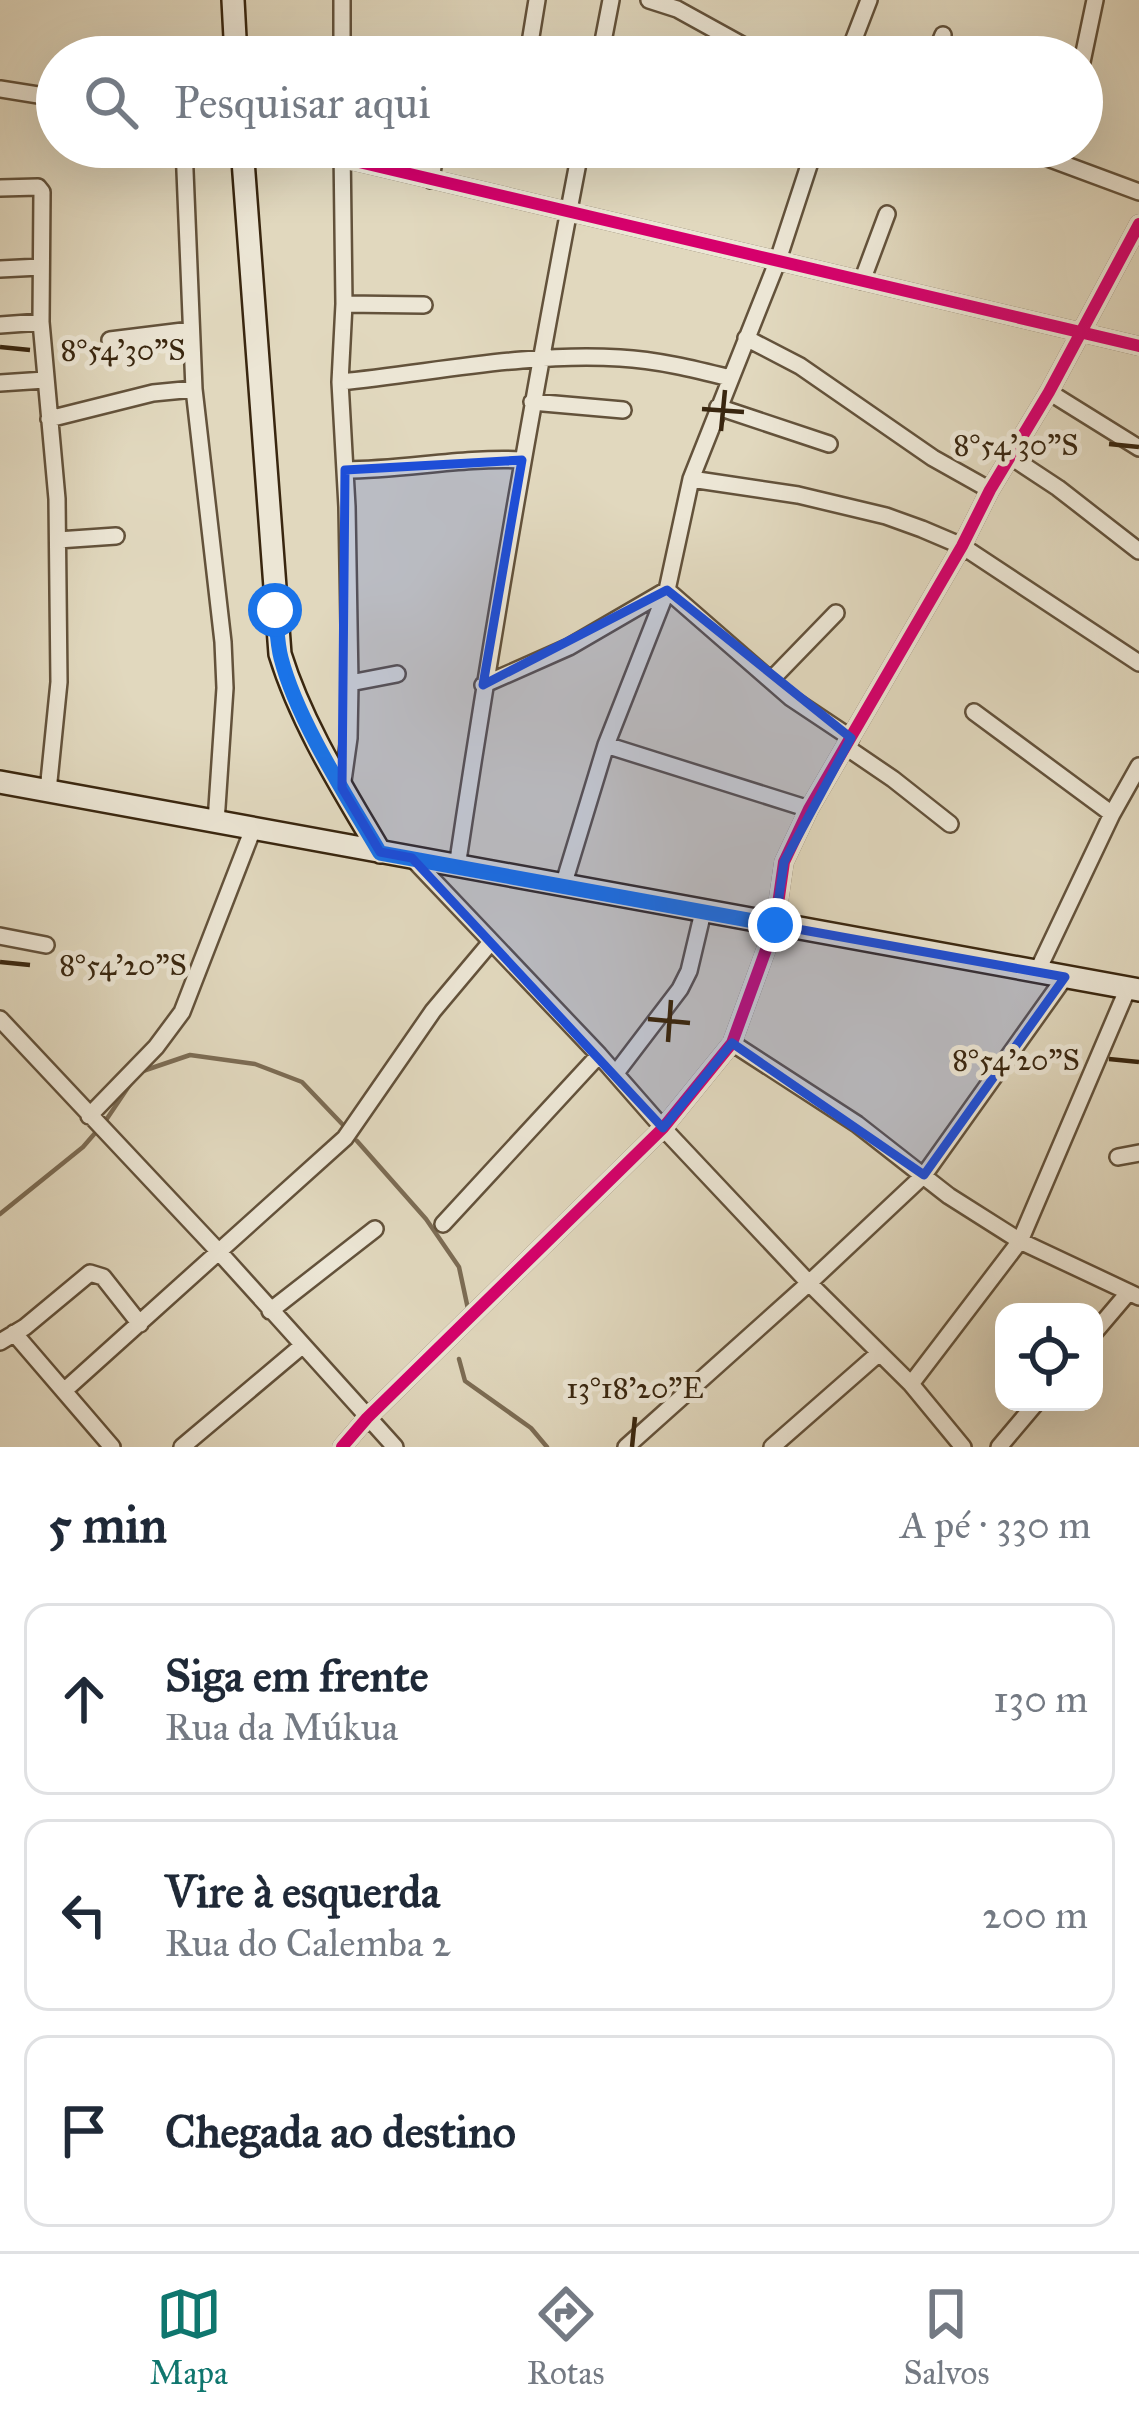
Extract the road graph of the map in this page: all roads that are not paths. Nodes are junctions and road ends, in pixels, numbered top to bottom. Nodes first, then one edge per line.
1 (233, 0) edge
2 (342, 0) edge
3 (537, 0) edge
4 (611, 0) edge
5 (649, 0) edge
6 (869, 0) edge
7 (1095, 0) edge
8 (235, 36) edge
9 (342, 36) edge
10 (531, 36) edge
11 (604, 36) edge
12 (726, 36) edge
13 (855, 36) edge
14 (1087, 36) edge
15 (0, 89) edge
16 (36, 95) edge
17 (185, 168) edge
18 (244, 168) edge
19 (342, 168) edge
20 (393, 168) edge
21 (433, 168) edge
22 (577, 168) edge
23 (808, 168) edge
24 (1087, 168) edge
25 (431, 180) junction
26 (0, 188) edge
27 (1139, 192) edge
28 (569, 212) junction
29 (887, 214) dead end
30 (1139, 224) edge
31 (778, 260) junction
32 (40, 267) junction
33 (0, 268) edge
34 (862, 281) junction
35 (344, 304) junction
36 (424, 304) dead end
37 (41, 322) junction
38 (0, 326) edge
39 (191, 330) junction
40 (1082, 332) junction
41 (746, 338) junction
42 (110, 340) dead end
43 (1139, 346) edge
44 (541, 360) junction
45 (730, 378) junction
46 (45, 380) junction
47 (0, 382) edge
48 (340, 382) junction
49 (194, 389) junction
50 (1049, 392) junction
51 (532, 402) junction
52 (718, 407) junction
53 (623, 410) dead end
54 (49, 419) junction
55 (829, 444) dead end
56 (1139, 448) edge
57 (1011, 458) junction
58 (522, 460) junction
59 (345, 470) junction
60 (691, 479) junction
61 (990, 490) junction
62 (116, 536) dead end
63 (58, 540) junction
64 (962, 546) junction
65 (1139, 551) edge
66 (667, 590) junction
67 (836, 613) dead end
68 (1139, 663) edge
69 (397, 674) dead end
70 (771, 680) junction
71 (350, 683) junction
72 (484, 686) junction
73 (974, 712) dead end
74 (848, 742) junction
75 (606, 745) junction
76 (1139, 766) edge
77 (0, 782) edge
78 (342, 788) junction
79 (48, 791) junction
80 (809, 808) junction
81 (1112, 814) junction
82 (216, 822) junction
83 (950, 824) dead end
84 (253, 829) junction
85 (380, 853) junction
86 (412, 858) junction
87 (458, 867) junction
88 (563, 886) junction
89 (703, 912) junction
90 (775, 925) junction
91 (0, 935) edge
92 (491, 942) junction
93 (46, 945) dead end
94 (1037, 972) junction
95 (1065, 976) junction
96 (1134, 989) edge
97 (0, 1019) edge
98 (732, 1043) junction
99 (599, 1055) junction
100 (616, 1073) junction
101 (89, 1116) junction
102 (663, 1128) junction
103 (1139, 1153) edge
104 (1118, 1157) dead end
105 (923, 1174) junction
106 (443, 1224) dead end
107 (375, 1228) dead end
108 (1020, 1241) junction
109 (220, 1253) junction
110 (809, 1283) junction
111 (1134, 1295) edge
112 (270, 1311) junction
113 (140, 1324) junction
114 (1103, 1325) edge
115 (7, 1338) edge
116 (303, 1346) junction
117 (878, 1354) junction
118 (910, 1384) junction
119 (65, 1390) junction
120 (1029, 1411) edge
121 (367, 1418) junction
122 (110, 1446) edge
123 (182, 1447) edge
124 (342, 1447) edge
125 (395, 1447) edge
126 (626, 1447) edge
127 (772, 1447) edge
128 (963, 1447) edge
129 (999, 1447) edge

1 - 8 main road
2 - 9 street
3 - 10 street
4 - 11 street
5 - 12 street
6 - 13 street
7 - 14 street
15 - 16 street
17 - 39 street
18 - 78 main road
19 - 35 street
20 - 25 street
21 - 25 street
22 - 28 street
23 - 31 street
24 - 27 street
25 - 28 street
26 - 32 street
28 - 31 street
28 - 44 street
29 - 34 street
30 - 40 street
31 - 34 street
31 - 41 street
32 - 33 street
32 - 37 street
34 - 40 street
35 - 36 street
35 - 48 street
37 - 38 street
37 - 46 street
39 - 42 street
39 - 49 street
40 - 43 street
40 - 50 street
41 - 45 street
41 - 61 street
44 - 45 street
44 - 48 street
44 - 51 street
45 - 52 street
46 - 47 street
46 - 54 street
48 - 59 street
49 - 54 street
49 - 82 street
50 - 56 street
50 - 57 street
51 - 53 street
51 - 58 street
52 - 55 street
52 - 60 street
54 - 63 street
57 - 61 street
57 - 65 street
58 - 59 street
58 - 72 street
59 - 71 street
60 - 64 street
60 - 66 street
61 - 64 street
62 - 63 street
63 - 79 street
64 - 68 street
64 - 74 street
66 - 70 street
66 - 72 street
66 - 75 street
67 - 70 street
69 - 71 street
70 - 74 street
71 - 78 street
72 - 87 street
73 - 81 street
74 - 80 street
74 - 83 street
75 - 80 street
75 - 88 street
76 - 81 street
77 - 79 main road
78 - 85 main road
79 - 82 main road
80 - 90 street
81 - 94 street
82 - 84 main road
84 - 85 main road
84 - 101 street
85 - 86 main road
86 - 87 main road
86 - 92 street
87 - 88 main road
88 - 89 main road
89 - 90 main road
89 - 100 street
90 - 94 main road
90 - 98 street
91 - 93 street
92 - 99 street
92 - 109 street
94 - 95 main road
95 - 96 main road
95 - 105 street
96 - 108 street
97 - 101 street
98 - 102 street
98 - 105 street
99 - 100 street
99 - 106 street
100 - 102 street
101 - 109 street
102 - 110 street
102 - 121 street
103 - 104 street
105 - 108 street
105 - 110 street
107 - 112 street
108 - 111 street
108 - 118 street
109 - 112 street
109 - 113 street
110 - 117 street
110 - 126 street
111 - 114 street
112 - 116 street
113 - 115 street
113 - 119 street
115 - 119 street
116 - 121 street
116 - 123 street
117 - 118 street
117 - 127 street
118 - 128 street
119 - 122 street
120 - 129 street
121 - 124 street
121 - 125 street

